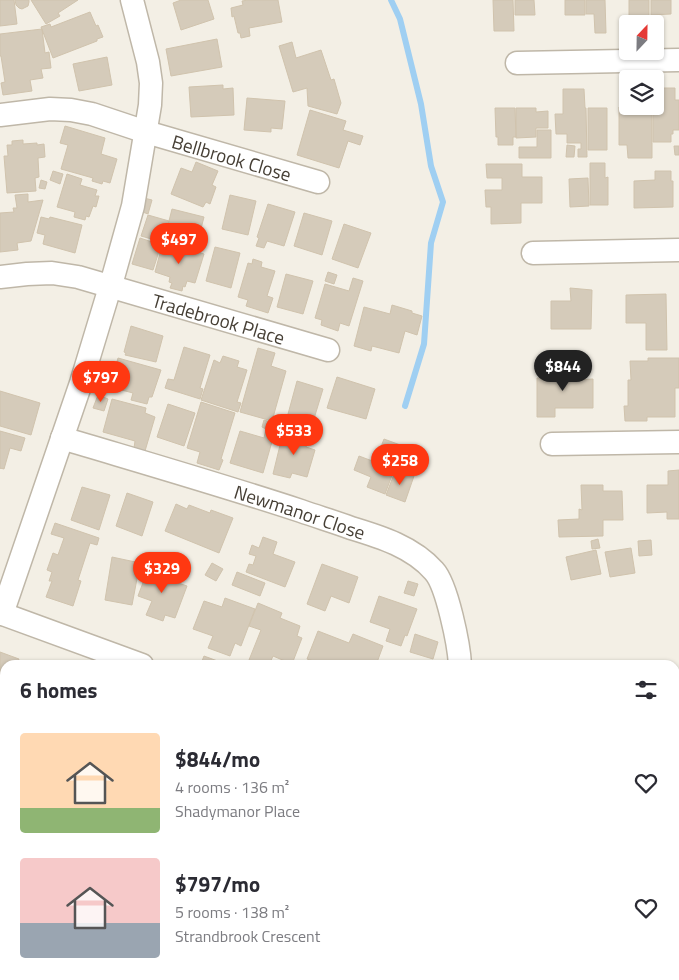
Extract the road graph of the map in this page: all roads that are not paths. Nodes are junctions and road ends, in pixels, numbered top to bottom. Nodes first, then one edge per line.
1 (132, 0) edge
2 (679, 60) edge
3 (517, 63) dead end
4 (0, 115) edge
5 (146, 132) junction
6 (318, 182) dead end
7 (679, 250) edge
8 (533, 253) dead end
9 (0, 277) edge
10 (110, 286) junction
11 (328, 350) dead end
12 (62, 438) junction
13 (679, 442) edge
14 (552, 444) dead end
15 (1, 613) edge
16 (128, 660) edge
17 (460, 660) edge

1 - 5 street
2 - 3 street
4 - 5 street, Bellbrook Close
5 - 6 street, Bellbrook Close
5 - 10 street
7 - 8 street
9 - 10 street, Tradebrook Place
10 - 11 street, Tradebrook Place
10 - 12 street
12 - 15 street
12 - 17 street, Newmanor Close
13 - 14 street
15 - 16 street

